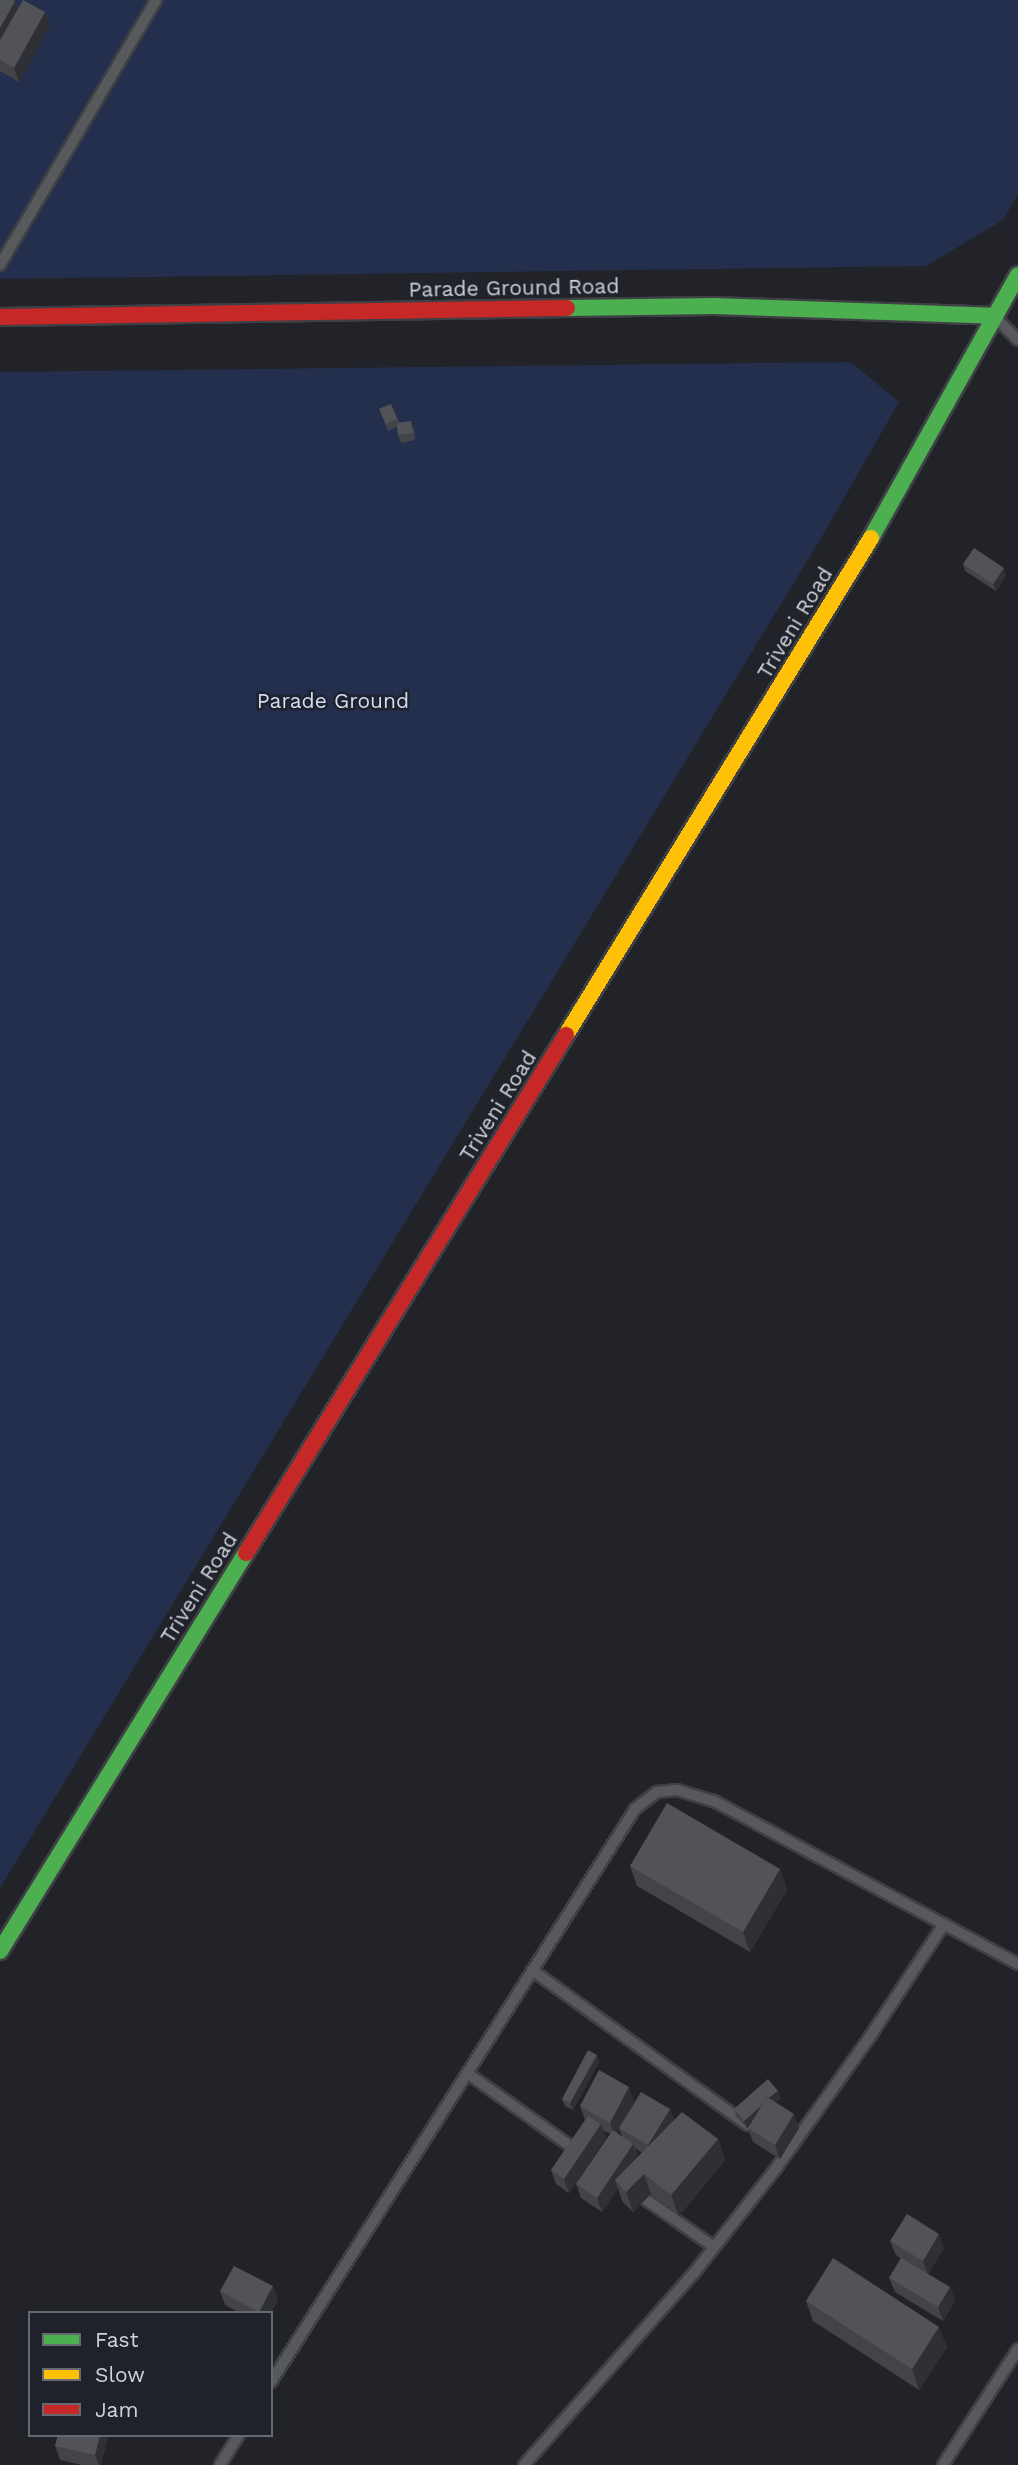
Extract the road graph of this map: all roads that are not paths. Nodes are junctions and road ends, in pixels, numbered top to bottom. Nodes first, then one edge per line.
1 (156, 0) edge
2 (0, 265) edge
3 (1018, 275) edge
4 (994, 316) junction
5 (0, 317) edge
6 (1018, 340) edge
7 (944, 1924) junction
8 (0, 1951) edge
9 (1018, 1964) edge
10 (533, 1970) junction
11 (467, 2073) junction
12 (754, 2129) edge
13 (776, 2145) edge
14 (787, 2153) junction
15 (590, 2160) edge
16 (624, 2184) edge
17 (714, 2247) junction
18 (1018, 2349) edge
19 (273, 2379) edge
20 (238, 2437) edge
21 (220, 2465) edge
22 (524, 2465) edge
23 (943, 2465) edge

1 - 2 lane
3 - 4 main road, Triveni Road
4 - 5 main road, Parade Ground Road
4 - 6 lane
4 - 8 main road, Triveni Road
7 - 9 lane
7 - 10 lane
7 - 14 lane
10 - 11 lane
10 - 12 lane
11 - 15 lane
11 - 19 lane
13 - 14 lane
14 - 17 lane
16 - 17 lane
17 - 22 lane
18 - 23 lane
20 - 21 lane

